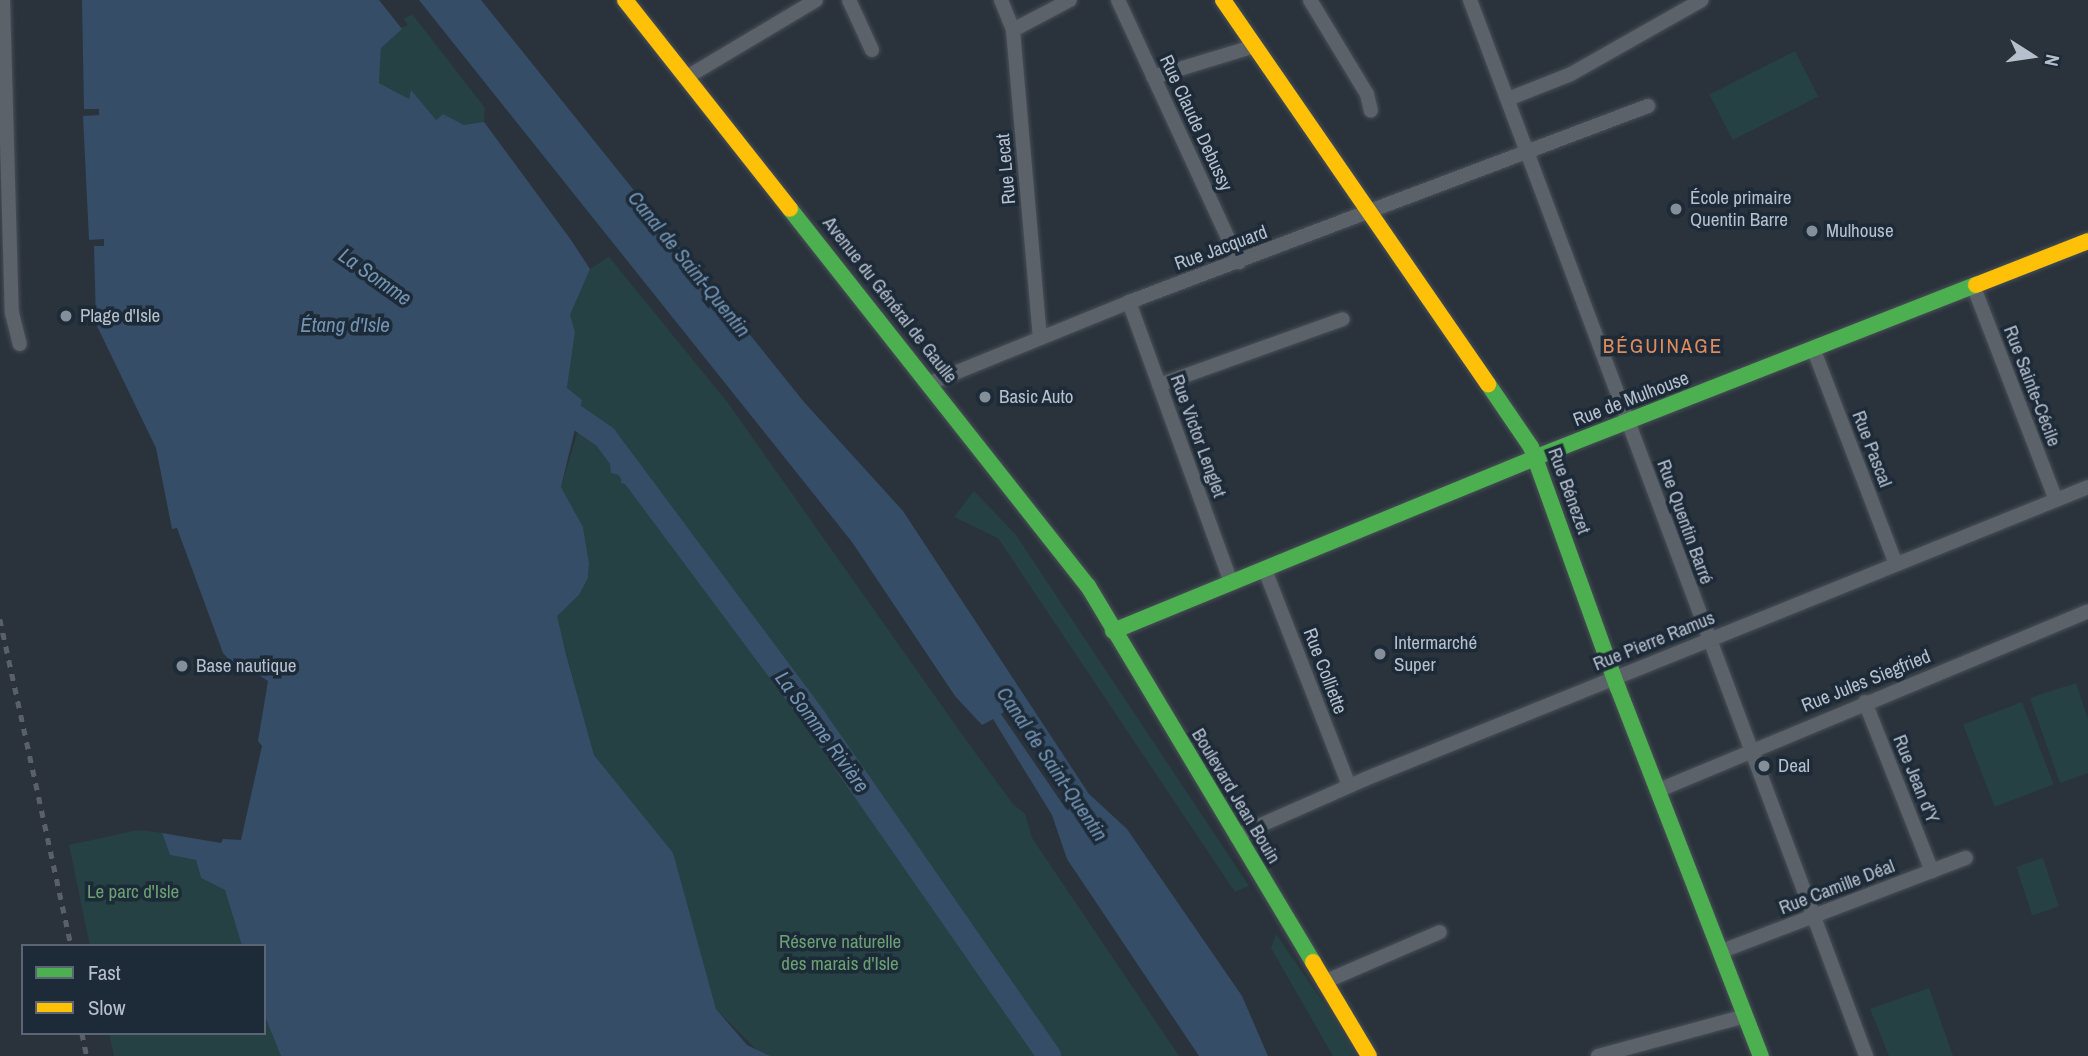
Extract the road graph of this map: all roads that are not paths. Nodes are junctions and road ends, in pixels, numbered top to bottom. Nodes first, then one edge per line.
1 (3, 0) edge
2 (625, 0) edge
3 (816, 0) edge
4 (849, 0) edge
5 (1001, 0) edge
6 (1070, 0) edge
7 (1118, 0) edge
8 (1223, 0) edge
9 (1310, 0) edge
10 (1470, 0) edge
11 (1702, 0) edge
12 (1013, 30) junction
13 (1255, 46) junction
14 (872, 50) dead end
15 (687, 76) junction
16 (1153, 77) junction
17 (1508, 99) junction
18 (1648, 106) dead end
19 (1371, 111) dead end
20 (1527, 154) junction
21 (1368, 213) junction
22 (2088, 240) edge
23 (1239, 262) junction
24 (1973, 285) junction
25 (1129, 302) junction
26 (1343, 319) dead end
27 (1040, 338) junction
28 (20, 344) dead end
29 (1813, 348) junction
30 (930, 383) junction
31 (1159, 385) junction
32 (1627, 424) junction
33 (1534, 458) junction
34 (2088, 487) edge
35 (2056, 500) junction
36 (1896, 564) junction
37 (1265, 570) junction
38 (1231, 583) junction
39 (2088, 611) edge
40 (1113, 631) junction
41 (1708, 640) junction
42 (1615, 678) junction
43 (1865, 702) junction
44 (1748, 751) junction
45 (1349, 785) junction
46 (1659, 790) junction
47 (1236, 836) junction
48 (1966, 858) dead end
49 (1932, 871) junction
50 (1813, 916) junction
51 (1440, 932) dead end
52 (1722, 951) junction
53 (1324, 982) junction
54 (1745, 1016) junction
55 (1627, 1052) edge
56 (1369, 1056) edge
57 (1598, 1056) edge
58 (1761, 1056) edge
59 (1866, 1056) edge

1 - 28 street
2 - 15 street, Avenue du Général de Gaulle
3 - 15 street
4 - 14 street
5 - 12 street, Rue Lecat
6 - 12 street
7 - 16 street, Rue Claude Debussy
8 - 13 street, Rue Bénezet
9 - 19 street
10 - 17 street, Rue Quentin Barré
11 - 17 street
12 - 27 street, Rue Lecat
13 - 16 street
13 - 21 street, Rue Bénezet
15 - 30 street, Avenue du Général de Gaulle
16 - 23 street, Rue Claude Debussy
17 - 20 street, Rue Quentin Barré
18 - 20 street, Rue Jacquard
20 - 21 street, Rue Jacquard
20 - 32 street, Rue Quentin Barré
21 - 23 street, Rue Jacquard
21 - 33 street, Rue Bénezet
22 - 24 street, Rue de Mulhouse
23 - 25 street, Rue Jacquard
24 - 29 street, Rue de Mulhouse
24 - 35 street, Rue Sainte-Cécile
25 - 27 street, Rue Jacquard
25 - 31 street, Rue Victor Lenglet
26 - 31 street
27 - 30 street, Rue Jacquard
29 - 32 street, Rue de Mulhouse
29 - 36 street, Rue Pascal
30 - 40 street, Avenue du Général de Gaulle
31 - 38 street, Rue Victor Lenglet
32 - 33 street, Rue de Mulhouse
32 - 41 street, Rue Quentin Barré
33 - 37 street, Rue de Mulhouse
33 - 42 street, Rue Bénezet
34 - 35 street, Rue Pierre Ramus
35 - 36 street, Rue Pierre Ramus
36 - 41 street, Rue Pierre Ramus
37 - 38 street, Rue de Mulhouse
37 - 45 street, Rue Colliette
38 - 40 street, Rue de Mulhouse
39 - 43 street, Rue Jules Siegfried
40 - 47 street, Boulevard Jean Bouin
41 - 42 street, Rue Pierre Ramus
41 - 44 street, Rue Quentin Barré
42 - 45 street, Rue Pierre Ramus
42 - 46 street, Rue Bénezet
43 - 44 street, Rue Jules Siegfried
43 - 49 street, Rue Jean d'Y
44 - 46 street, Rue Jules Siegfried
44 - 50 street, Rue Quentin Barré
45 - 47 street, Rue Pierre Ramus
46 - 52 street, Rue Bénezet
47 - 53 street, Boulevard Jean Bouin
48 - 49 street, Rue Camille Déal
49 - 50 street, Rue Camille Déal
50 - 52 street, Rue Camille Déal
50 - 59 street, Rue Quentin Barré
51 - 53 street
52 - 54 street, Rue Bénezet
53 - 56 street, Boulevard Jean Bouin
54 - 55 street
54 - 58 street, Rue Bénezet
55 - 57 street

